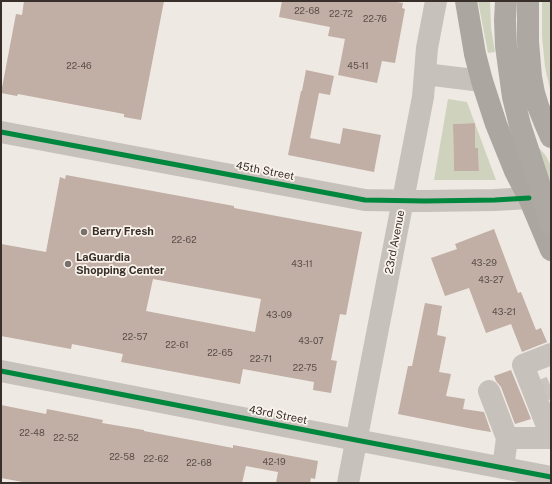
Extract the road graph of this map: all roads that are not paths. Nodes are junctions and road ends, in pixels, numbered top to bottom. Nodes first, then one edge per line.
1 (436, 1) edge
2 (466, 1) edge
3 (506, 1) edge
4 (528, 1) edge
5 (425, 74) junction
6 (482, 81) junction
7 (1, 132) edge
8 (551, 137) edge
9 (529, 198) junction
10 (403, 201) junction
11 (551, 225) edge
12 (551, 250) edge
13 (551, 354) edge
14 (1, 371) edge
15 (489, 391) dead end
16 (551, 437) edge
17 (507, 438) junction
18 (356, 440) junction
19 (503, 468) junction
20 (551, 477) edge
21 (348, 483) edge

1 - 5 street, 23rd Avenue
2 - 6 main road
3 - 11 highway
4 - 8 highway
5 - 6 street
5 - 10 street, 23rd Avenue
6 - 9 main road
7 - 10 street, 45th Street
9 - 10 street, 45th Street
9 - 12 main road
10 - 18 street, 23rd Avenue
13 - 16 street
14 - 18 street, 43rd Street
15 - 17 street
16 - 17 street
17 - 19 street
18 - 19 street, 43rd Street
18 - 21 street, 23rd Avenue
19 - 20 street, 43rd Street

